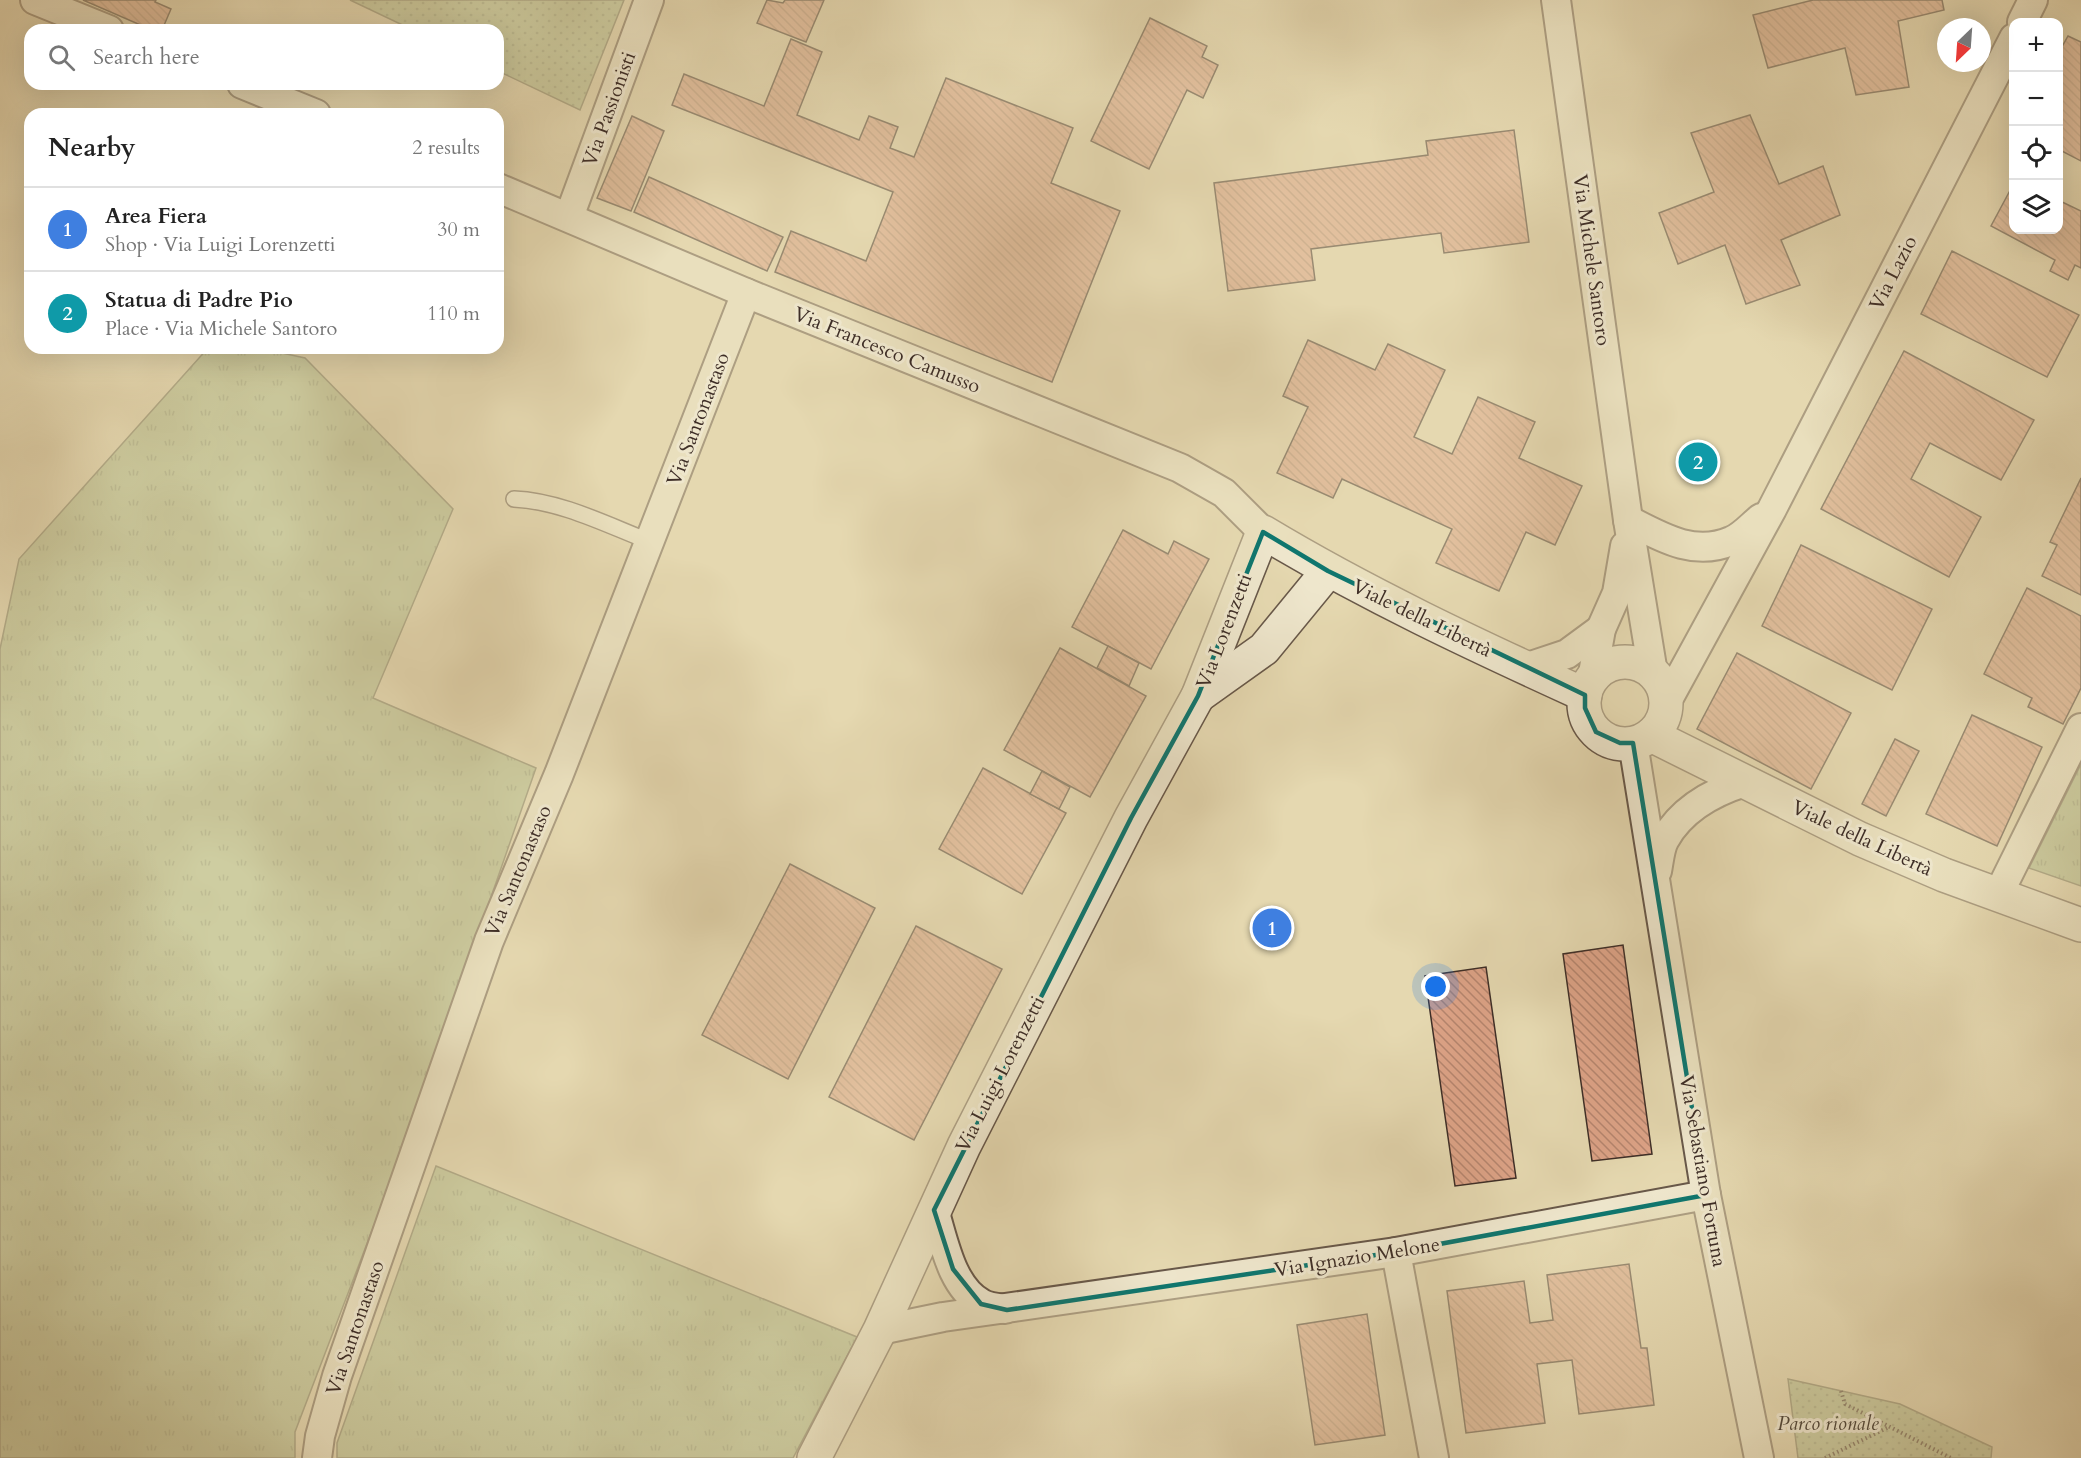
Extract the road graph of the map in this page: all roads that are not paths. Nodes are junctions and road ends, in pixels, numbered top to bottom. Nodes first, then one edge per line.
1 (35, 0) edge
2 (649, 0) edge
3 (1556, 0) edge
4 (2033, 0) edge
5 (2024, 18) edge
6 (94, 24) edge
7 (2009, 46) edge
8 (257, 90) edge
9 (301, 108) edge
10 (504, 190) edge
11 (569, 217) junction
12 (746, 293) junction
13 (514, 499) dead end
14 (1772, 509) junction
15 (1628, 520) junction
16 (1263, 532) junction
17 (651, 542) junction
18 (1328, 571) junction
19 (1601, 629) junction
20 (1524, 668) junction
21 (1653, 673) junction
22 (1588, 687) junction
23 (1198, 696) junction
24 (1666, 703) junction
25 (2081, 729) edge
26 (1642, 739) junction
27 (1745, 782) junction
28 (1655, 882) junction
29 (1998, 895) junction
30 (2081, 925) edge
31 (1706, 1195) junction
32 (934, 1210) junction
33 (1396, 1252) junction
34 (1006, 1310) junction
35 (880, 1330) junction
36 (317, 1458) edge
37 (814, 1458) edge
38 (1434, 1458) edge
39 (1759, 1458) edge

1 - 6 street
2 - 11 street, Via Passionisti
3 - 15 street, Via Michele Santoro
4 - 5 street
7 - 14 street, Via Lazio
8 - 9 street
10 - 11 street, Via Francesco Camusso
11 - 12 street, Via Francesco Camusso
12 - 16 street, Via Francesco Camusso
12 - 17 street, Via Santonastaso
13 - 17 lane
14 - 15 street, Via Lazio
14 - 24 street, Via Lazio
15 - 19 street, Via Michele Santoro
15 - 21 street, Via Michele Santoro
16 - 18 street, Viale della Libertà
16 - 23 street, Via Lorenzetti
17 - 36 street, Via Santonastaso
18 - 20 street, Viale della Libertà
18 - 23 street, Via Lorenzetti
19 - 20 street, Via Michele Santoro
19 - 22 street, Via Michele Santoro
20 - 22 street, Viale della Libertà
21 - 22 street
21 - 24 street
22 - 26 street, Viale della Libertà
23 - 32 street, Via Luigi Lorenzetti
24 - 26 street
25 - 29 street
26 - 27 street, Viale della Libertà
26 - 28 street, Via Sebastiano Fortuna
27 - 28 street, Via Sebastiano Fortuna
27 - 29 street, Viale della Libertà
28 - 31 street, Via Sebastiano Fortuna
29 - 30 street, Viale della Libertà
31 - 33 street, Via Ignazio Melone
31 - 39 street, Via Sebastiano Fortuna
32 - 34 street, Via Ignazio Melone
32 - 35 street, Via Luigi Lorenzetti
33 - 34 street, Via Ignazio Melone
33 - 38 street
34 - 35 street, Via Ignazio Melone
35 - 37 street, Via Luigi Lorenzetti

